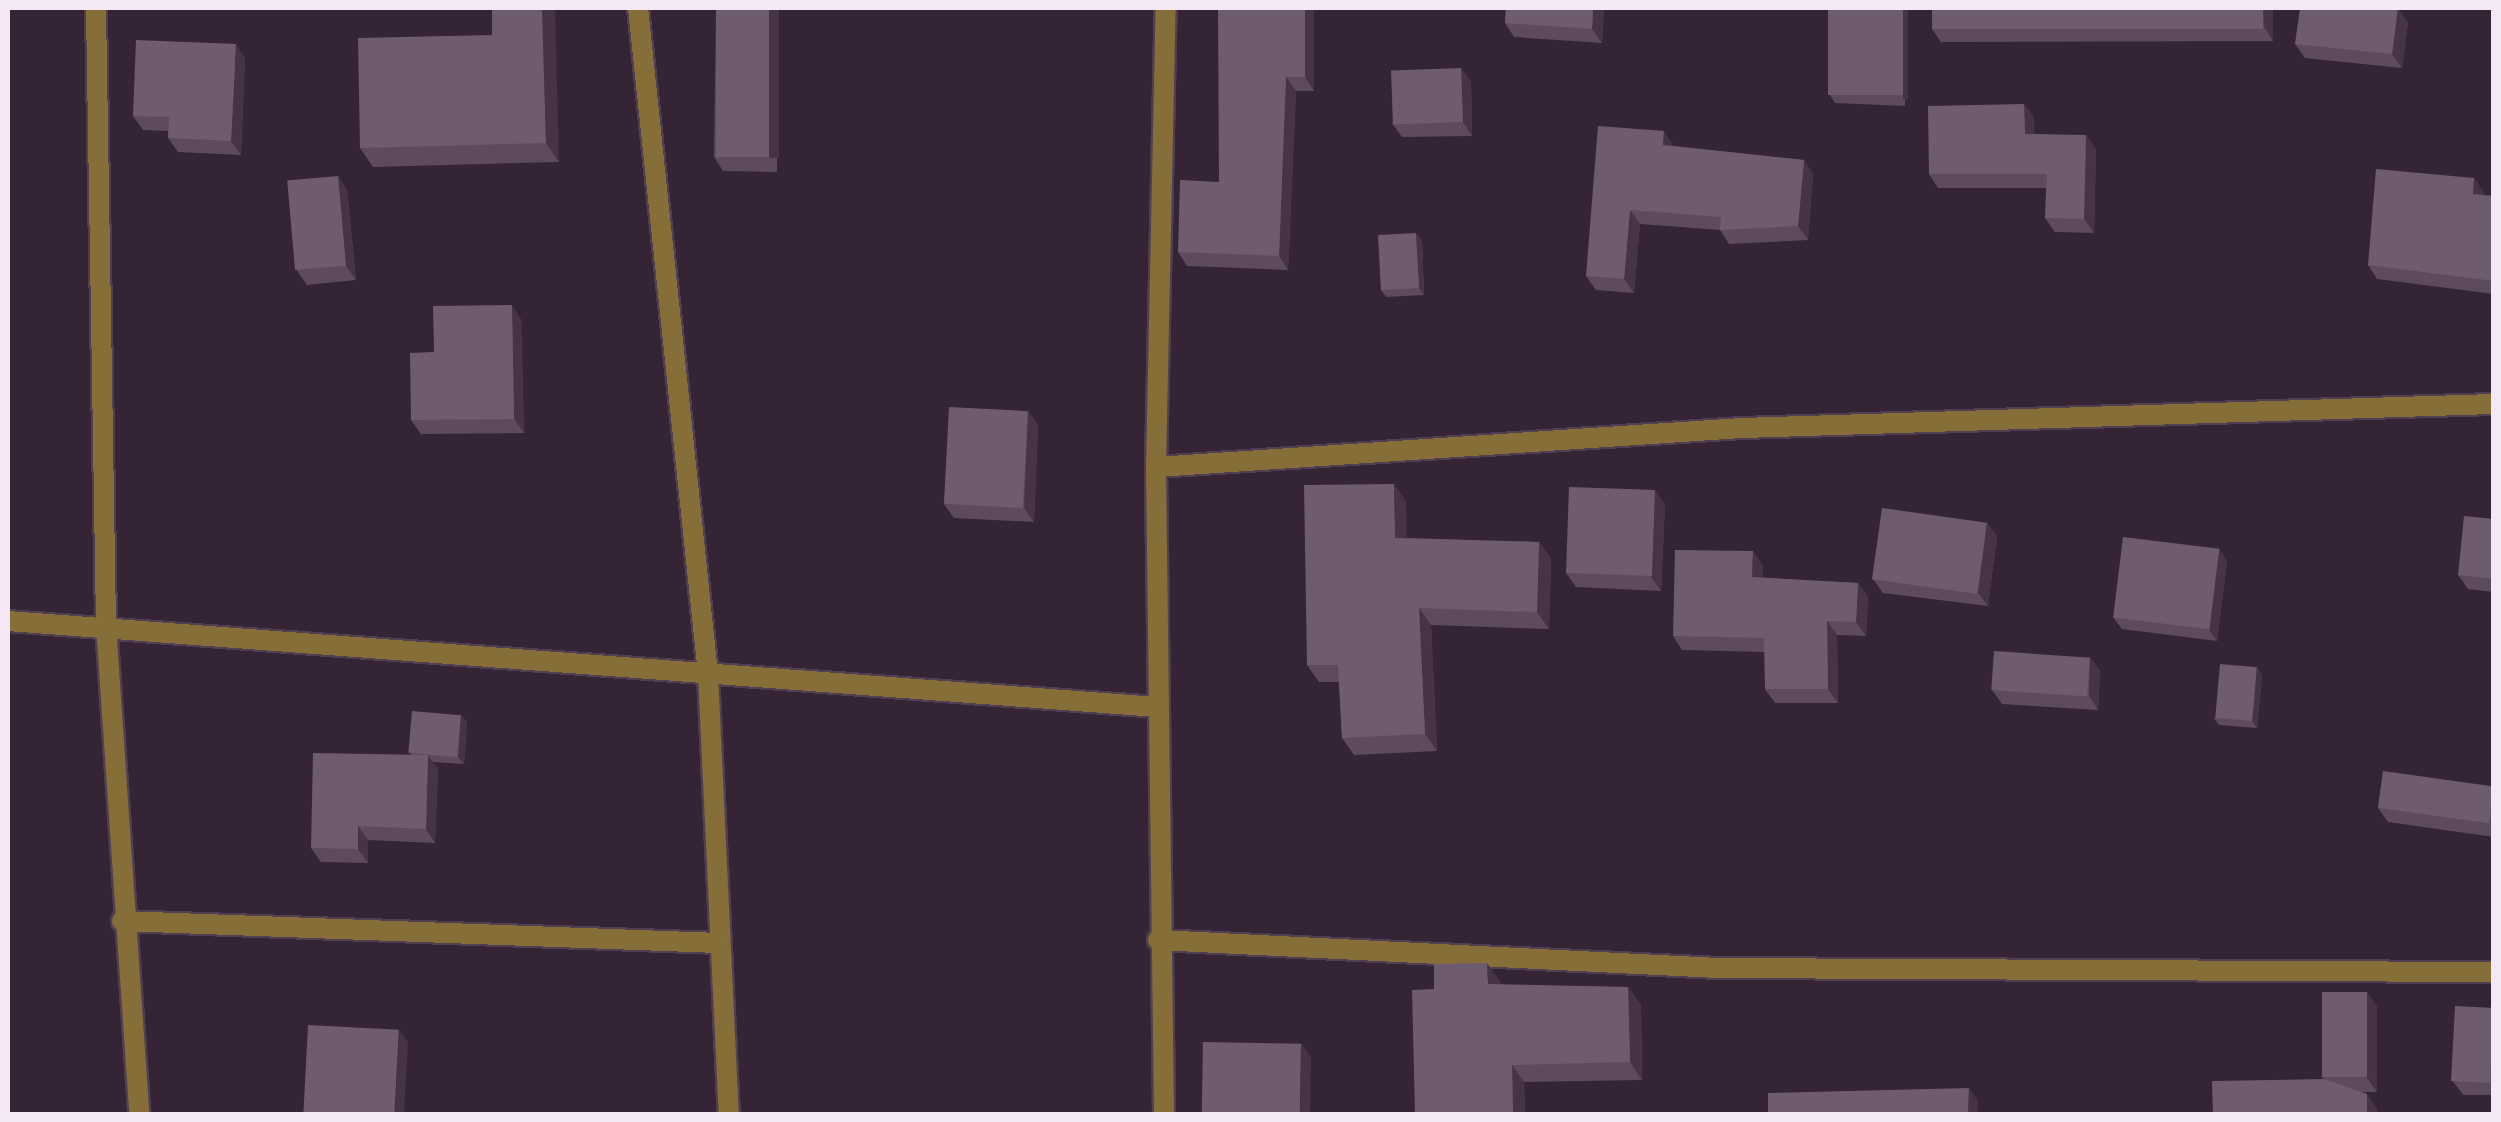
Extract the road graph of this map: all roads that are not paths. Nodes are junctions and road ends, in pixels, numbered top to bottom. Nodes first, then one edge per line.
1 (96, 8) edge
2 (638, 8) edge
3 (1166, 8) edge
4 (2494, 404) edge
5 (1156, 467) junction
6 (8, 621) edge
7 (106, 625) junction
8 (708, 674) junction
9 (1156, 707) junction
10 (122, 921) junction
11 (1158, 940) junction
12 (720, 943) junction
13 (2494, 972) edge
14 (139, 1114) edge
15 (729, 1114) edge
16 (1164, 1114) edge

1 - 7 street
2 - 8 street
3 - 5 street
4 - 5 street
5 - 9 street
6 - 7 street
7 - 8 street
7 - 10 street
8 - 9 street
8 - 12 street
9 - 11 street
10 - 12 street
10 - 14 street
11 - 13 street
11 - 16 street
12 - 15 street

